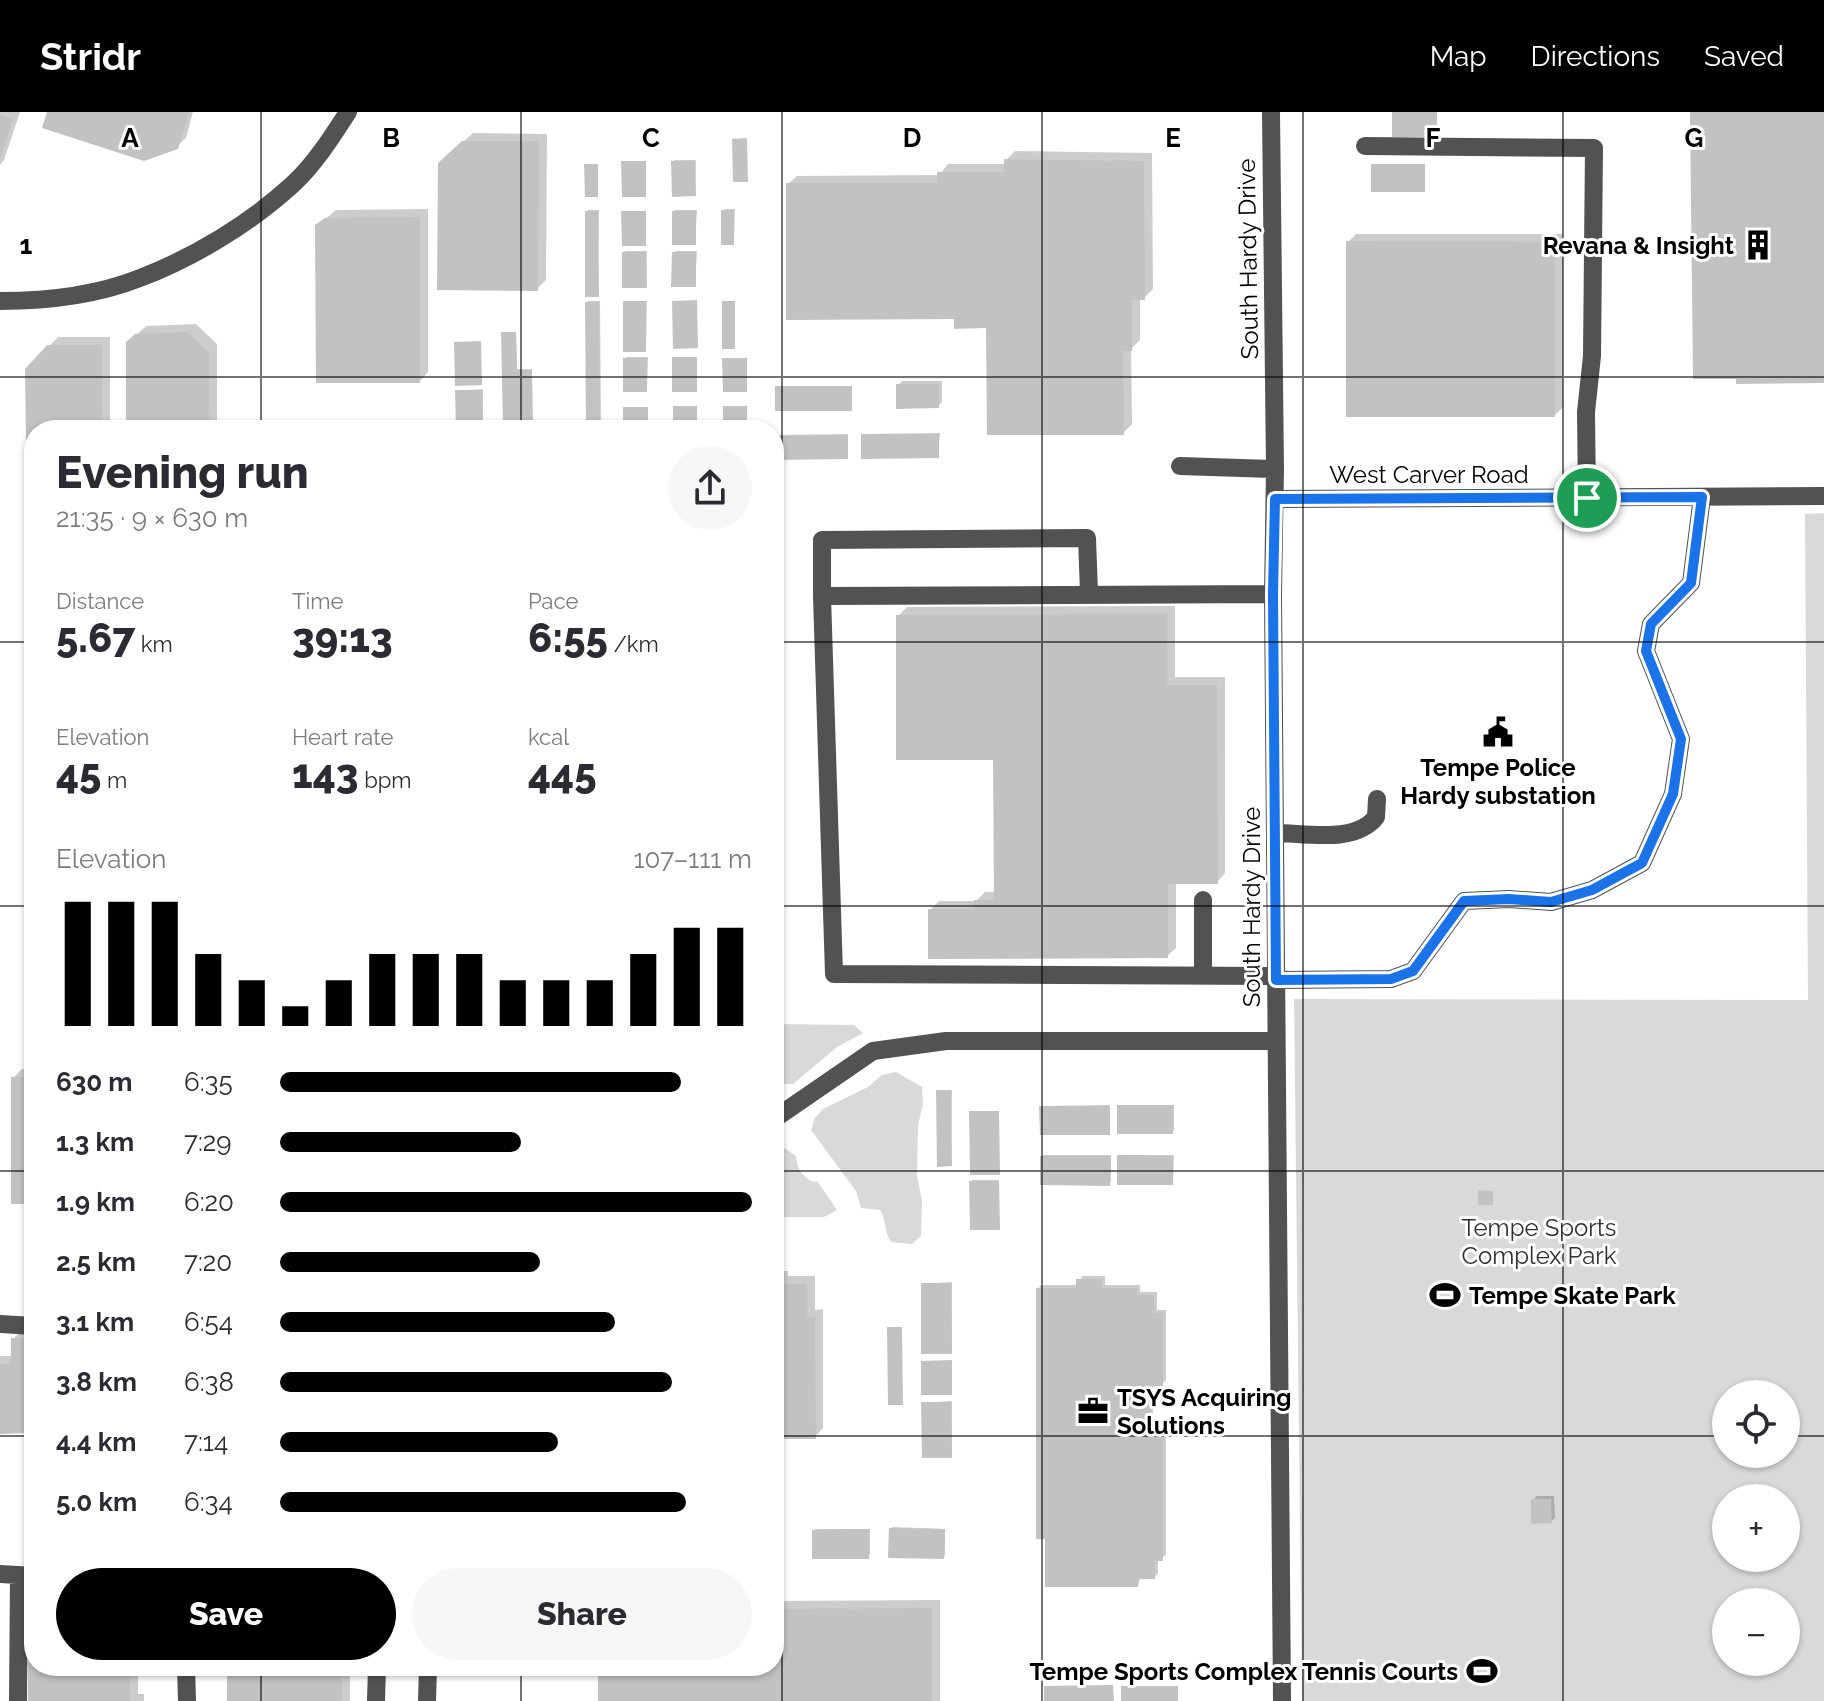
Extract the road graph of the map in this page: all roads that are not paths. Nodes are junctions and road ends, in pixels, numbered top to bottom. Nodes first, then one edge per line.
1 (348, 112) edge
2 (1271, 112) edge
3 (1365, 146) dead end
4 (0, 301) edge
5 (1180, 466) dead end
6 (1275, 469) junction
7 (1824, 496) edge
8 (1702, 497) junction
9 (1587, 498) junction
10 (1275, 499) junction
11 (1089, 593) junction
12 (1273, 594) junction
13 (822, 596) junction
14 (1377, 799) dead end
15 (1275, 833) junction
16 (1203, 900) dead end
17 (1203, 975) junction
18 (1276, 978) junction
19 (1276, 1041) junction
20 (784, 1105) edge
21 (0, 1324) edge
22 (24, 1325) edge
23 (18, 1575) edge
24 (186, 1676) edge
25 (377, 1676) edge
26 (428, 1676) edge
27 (18, 1701) edge
28 (187, 1701) edge
29 (376, 1701) edge
30 (427, 1701) edge
31 (1282, 1701) edge

1 - 4 street
2 - 6 street, South Hardy Drive
3 - 9 street
5 - 6 street
6 - 10 street, South Hardy Drive
7 - 8 street, West Carver Road
8 - 9 street, West Carver Road
8 - 18 street
9 - 10 street, West Carver Road
10 - 12 street, South Hardy Drive
11 - 12 street
11 - 13 street
11 - 13 street
12 - 15 street, South Hardy Drive
13 - 17 street
14 - 15 street
15 - 18 street, South Hardy Drive
16 - 17 street
17 - 18 street
18 - 19 street, South Hardy Drive
19 - 20 street
19 - 31 street, South Hardy Drive
21 - 22 street
23 - 27 street
24 - 28 street
25 - 29 street
26 - 30 street

